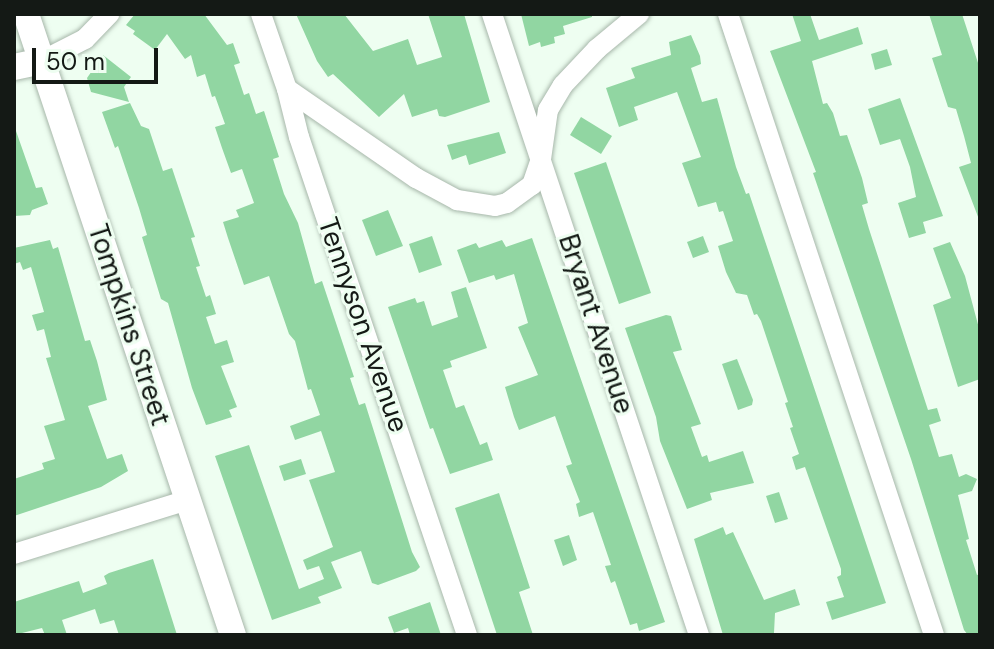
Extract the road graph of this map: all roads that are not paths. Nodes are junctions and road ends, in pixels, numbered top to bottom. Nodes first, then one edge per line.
1 (26, 14) edge
2 (109, 14) edge
3 (261, 14) edge
4 (492, 14) edge
5 (639, 14) edge
6 (728, 14) edge
7 (42, 61) junction
8 (14, 67) edge
9 (287, 89) junction
10 (541, 159) junction
11 (187, 500) junction
12 (14, 554) edge
13 (233, 635) edge
14 (467, 635) edge
15 (699, 635) edge
16 (934, 635) edge

1 - 7 street, Tompkins Street
2 - 7 street
3 - 9 street, Tennyson Avenue
4 - 10 street, Bryant Avenue
5 - 10 street
6 - 16 street
7 - 8 street
7 - 11 street, Tompkins Street
9 - 10 street
9 - 14 street, Tennyson Avenue
10 - 15 street, Bryant Avenue
11 - 12 street
11 - 13 street, Tompkins Street

